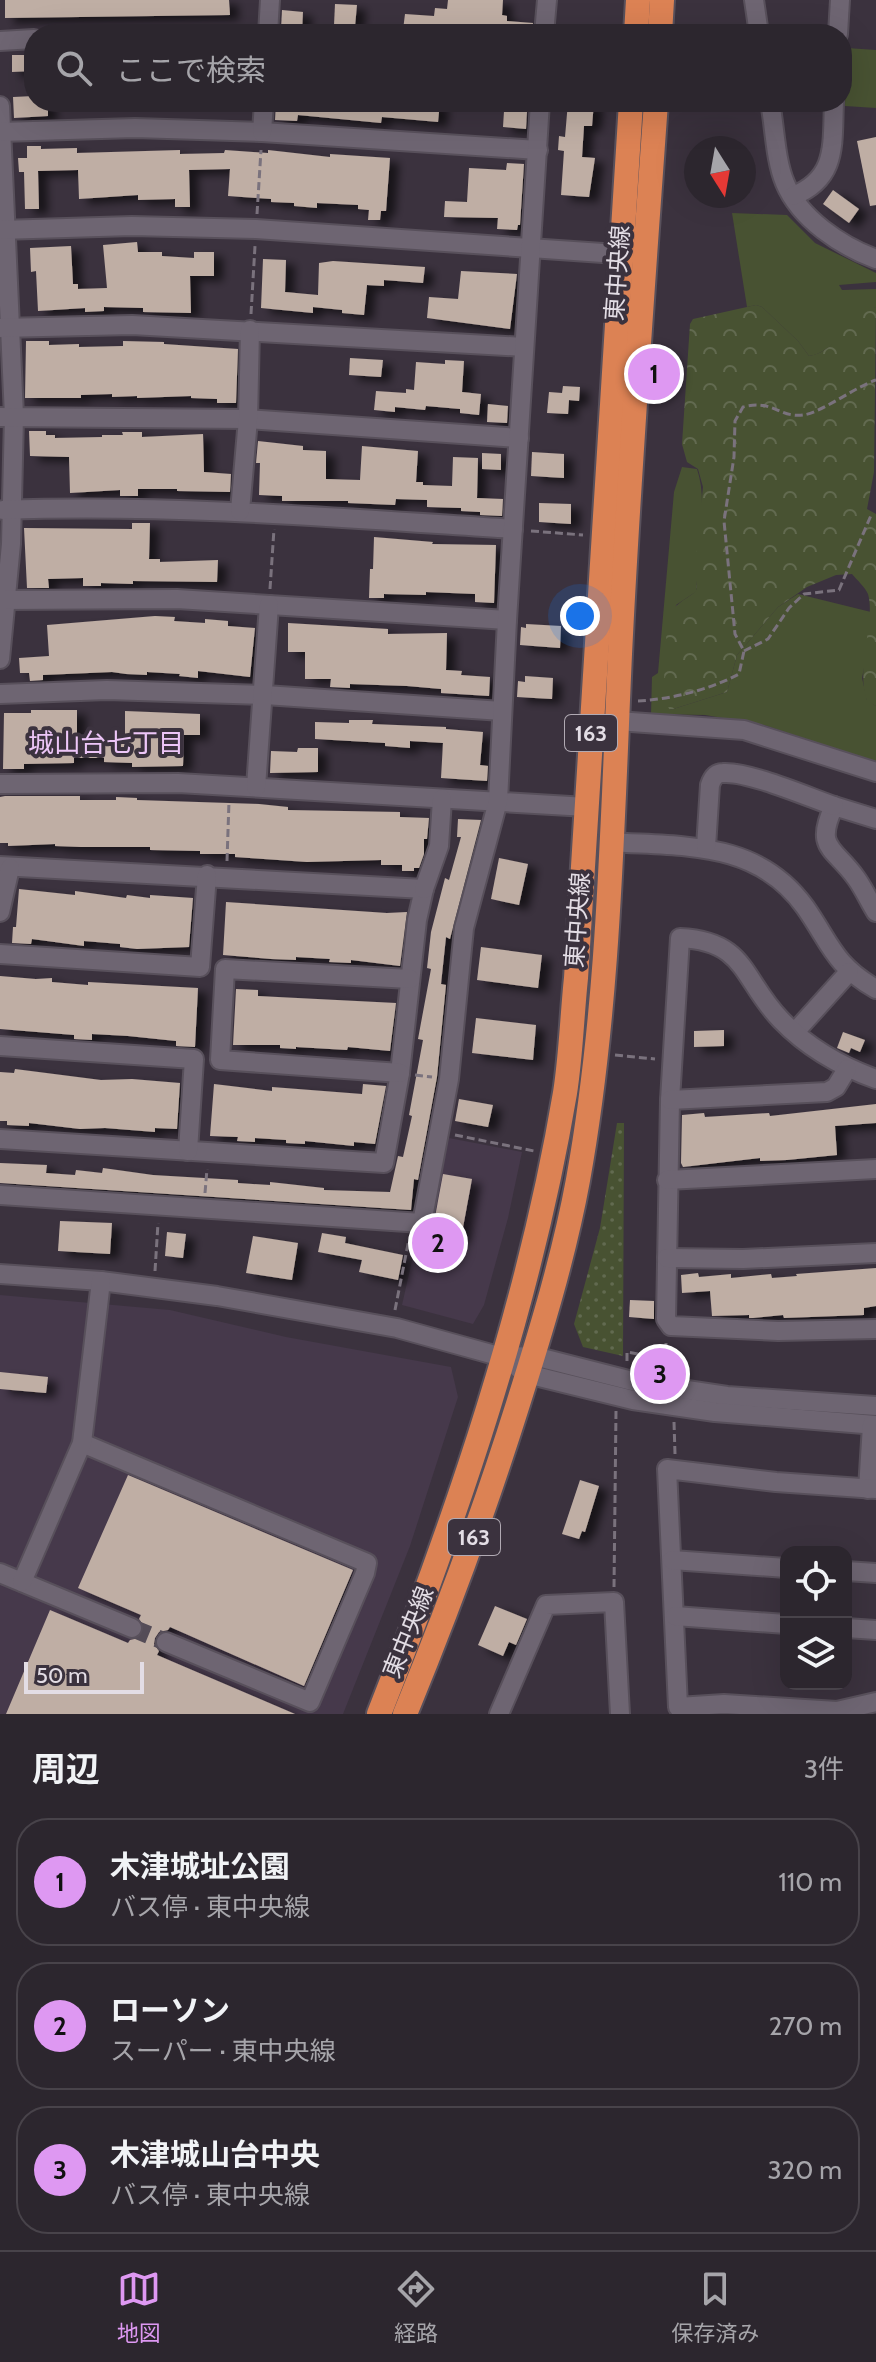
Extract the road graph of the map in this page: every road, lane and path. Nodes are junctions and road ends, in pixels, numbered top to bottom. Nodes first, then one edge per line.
1 (270, 0) edge
2 (547, 0) edge
3 (638, 0) edge
4 (662, 0) edge
5 (754, 0) edge
6 (840, 0) edge
7 (269, 24) edge
8 (545, 24) edge
9 (637, 24) edge
10 (661, 24) edge
11 (758, 24) edge
12 (839, 24) edge
13 (24, 40) edge
14 (0, 41) edge
15 (0, 106) edge
16 (263, 112) edge
17 (540, 112) edge
18 (630, 112) edge
19 (655, 112) edge
20 (772, 112) edge
21 (833, 112) edge
22 (1, 132) edge
23 (262, 132) junction
24 (538, 150) junction
25 (793, 196) junction
26 (256, 229) junction
27 (2, 230) edge
28 (531, 249) junction
29 (621, 254) junction
30 (646, 256) junction
31 (876, 259) edge
32 (5, 328) edge
33 (250, 330) junction
34 (524, 347) junction
35 (876, 380) edge
36 (7, 416) edge
37 (248, 419) junction
38 (519, 438) junction
39 (6, 510) edge
40 (240, 511) junction
41 (872, 513) dead end
42 (275, 514) junction
43 (513, 529) junction
44 (583, 535) dead end
45 (4, 600) edge
46 (269, 605) junction
47 (507, 620) junction
48 (744, 651) junction
49 (0, 659) edge
50 (0, 694) edge
51 (265, 695) junction
52 (637, 701) dead end
53 (502, 711) junction
54 (617, 721) junction
55 (876, 772) edge
56 (0, 784) edge
57 (230, 785) junction
58 (256, 787) junction
59 (442, 799) junction
60 (498, 801) junction
61 (834, 806) junction
62 (587, 807) junction
63 (876, 819) edge
64 (610, 842) junction
65 (706, 847) junction
66 (5, 867) edge
67 (207, 875) junction
68 (226, 877) junction
69 (424, 889) junction
70 (0, 912) edge
71 (876, 912) edge
72 (0, 954) edge
73 (849, 972) junction
74 (410, 979) junction
75 (876, 989) edge
76 (795, 1032) junction
77 (0, 1046) edge
78 (611, 1055) dead end
79 (672, 1060) junction
80 (847, 1069) junction
81 (400, 1073) junction
82 (449, 1079) junction
83 (876, 1079) edge
84 (670, 1100) junction
85 (439, 1131) junction
86 (0, 1139) edge
87 (188, 1151) junction
88 (534, 1151) dead end
89 (208, 1152) junction
90 (876, 1169) edge
91 (667, 1180) junction
92 (0, 1195) edge
93 (158, 1206) junction
94 (204, 1209) junction
95 (412, 1222) junction
96 (876, 1253) edge
97 (667, 1258) junction
98 (155, 1271) dead end
99 (0, 1274) edge
100 (101, 1281) junction
101 (395, 1310) dead end
102 (668, 1323) junction
103 (876, 1329) edge
104 (502, 1357) junction
105 (627, 1363) dead end
106 (530, 1365) junction
107 (876, 1406) edge
108 (616, 1411) dead end
109 (674, 1420) dead end
110 (874, 1425) edge
111 (82, 1443) junction
112 (676, 1470) junction
113 (872, 1489) edge
114 (672, 1560) junction
115 (780, 1568) edge
116 (852, 1571) edge
117 (0, 1573) edge
118 (876, 1573) edge
119 (22, 1582) junction
120 (614, 1602) junction
121 (675, 1616) junction
122 (780, 1624) edge
123 (132, 1628) tunnel mouth
124 (852, 1628) edge
125 (876, 1630) edge
126 (166, 1642) tunnel mouth
127 (876, 1702) edge
128 (379, 1714) edge
129 (405, 1714) edge
130 (499, 1714) edge
131 (620, 1714) edge

1 - 7 street
2 - 8 street
3 - 9 highway
4 - 10 highway
5 - 11 street
6 - 12 street
13 - 14 street
15 - 22 street
16 - 23 street
17 - 24 street
18 - 29 highway, 東中央線 / 163
19 - 30 highway, 東中央線 / 163
20 - 25 street
21 - 25 street
22 - 23 street
22 - 27 street
23 - 24 street
23 - 26 path
24 - 28 street
25 - 31 street
26 - 27 street
26 - 28 street
26 - 33 path
27 - 32 street
28 - 29 street
28 - 34 street
29 - 30 street
29 - 62 highway, 東中央線 / 163
30 - 54 highway, 東中央線 / 163
32 - 33 street
32 - 36 street
33 - 34 street
33 - 37 street
34 - 38 street
35 - 48 path
36 - 37 street
36 - 39 street
37 - 38 street
37 - 40 street
38 - 43 street
39 - 40 street
39 - 45 street
40 - 42 street
41 - 48 path
42 - 43 street
42 - 46 path
43 - 44 path
43 - 47 street
45 - 46 street
45 - 49 street
46 - 47 street
46 - 51 street
47 - 53 street
48 - 52 path
50 - 51 street
51 - 53 street
51 - 58 street
53 - 60 street
54 - 55 street
54 - 64 highway, 東中央線 / 163
56 - 57 street
57 - 58 street
57 - 68 path
58 - 59 street
59 - 60 street
59 - 69 street
60 - 62 street
60 - 82 street
61 - 63 street
61 - 65 street
61 - 71 street
62 - 104 highway, 東中央線 / 163
64 - 65 street
64 - 106 highway, 東中央線 / 163
65 - 73 street
66 - 67 street
66 - 70 street
67 - 68 street
67 - 72 street
68 - 69 street
69 - 74 street
73 - 75 street
73 - 76 street
74 - 81 street
74 - 81 street
76 - 79 street
76 - 80 street
77 - 87 street
78 - 79 path
79 - 84 street
80 - 83 street
80 - 84 street
81 - 82 path
81 - 89 street
82 - 85 street
84 - 91 street
85 - 88 path
85 - 95 street
86 - 87 street
87 - 89 street
89 - 94 path
90 - 91 street
91 - 97 street
92 - 93 street
93 - 94 street
93 - 98 path
94 - 95 street
95 - 101 path
96 - 97 street
97 - 102 street
99 - 100 street
100 - 104 street
100 - 111 street
102 - 103 street
102 - 105 path
104 - 106 street
104 - 128 highway, 東中央線 / 163
106 - 107 street
106 - 110 street
106 - 129 highway, 東中央線 / 163
108 - 120 path
109 - 112 path
110 - 113 street
111 - 119 street
111 - 126 street
112 - 113 street
112 - 114 street
114 - 115 street
114 - 121 street
116 - 118 street
117 - 119 street
119 - 123 street
120 - 130 street
120 - 131 street
121 - 122 street
121 - 127 street
124 - 125 street

